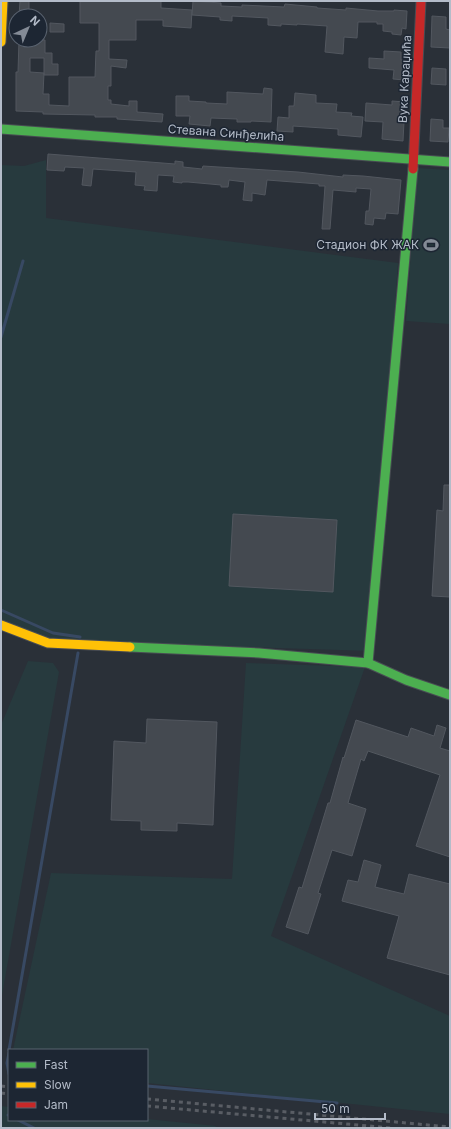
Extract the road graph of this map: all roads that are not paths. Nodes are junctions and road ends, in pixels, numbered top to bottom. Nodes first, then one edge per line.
1 (3, 1) edge
2 (421, 1) edge
3 (1, 42) edge
4 (1, 129) edge
5 (414, 159) junction
6 (450, 162) edge
7 (1, 625) edge
8 (368, 663) junction
9 (450, 694) edge

1 - 3 street
2 - 5 street, Вука Караџића
4 - 5 street, Стевана Синђелића
5 - 6 street, Стевана Синђелића
5 - 8 street, Вука Караџића
7 - 8 street
8 - 9 street

